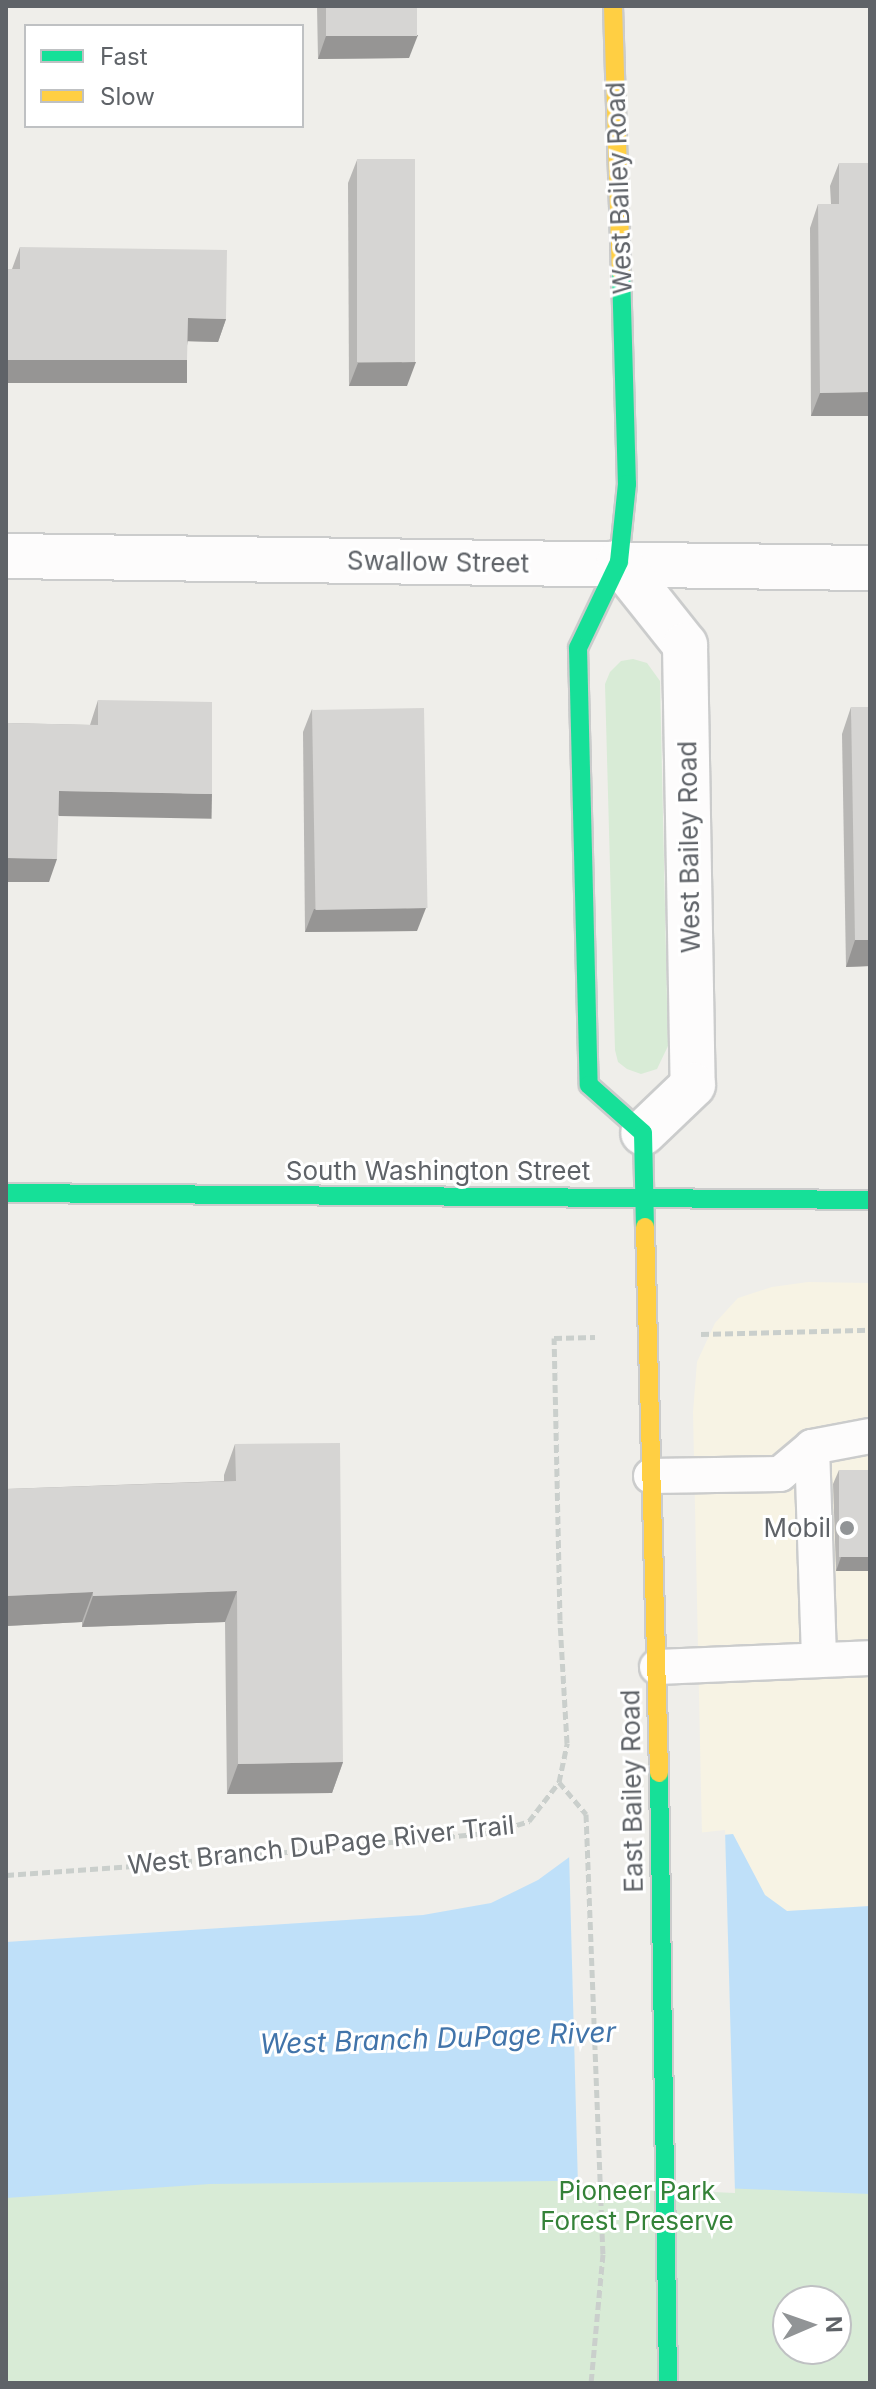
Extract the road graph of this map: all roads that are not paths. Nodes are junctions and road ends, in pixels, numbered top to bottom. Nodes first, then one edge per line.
1 (613, 6) edge
2 (6, 556) edge
3 (619, 562) junction
4 (870, 568) edge
5 (643, 1133) junction
6 (6, 1193) edge
7 (644, 1198) junction
8 (870, 1200) edge
9 (870, 1436) edge
10 (812, 1447) junction
11 (651, 1476) junction
12 (870, 1658) edge
13 (819, 1660) junction
14 (657, 1667) junction
15 (668, 2383) edge

1 - 3 street, West Bailey Road
2 - 3 street, Swallow Street
3 - 4 street, Swallow Street
3 - 5 street, West Bailey Road
3 - 5 street, West Bailey Road
5 - 7 street
6 - 7 street, South Washington Street
7 - 8 street, South Washington Street
7 - 11 street, East Bailey Road
9 - 10 lane
10 - 11 lane
10 - 13 lane
11 - 14 street, East Bailey Road
12 - 13 lane
13 - 14 lane
14 - 15 street, East Bailey Road

